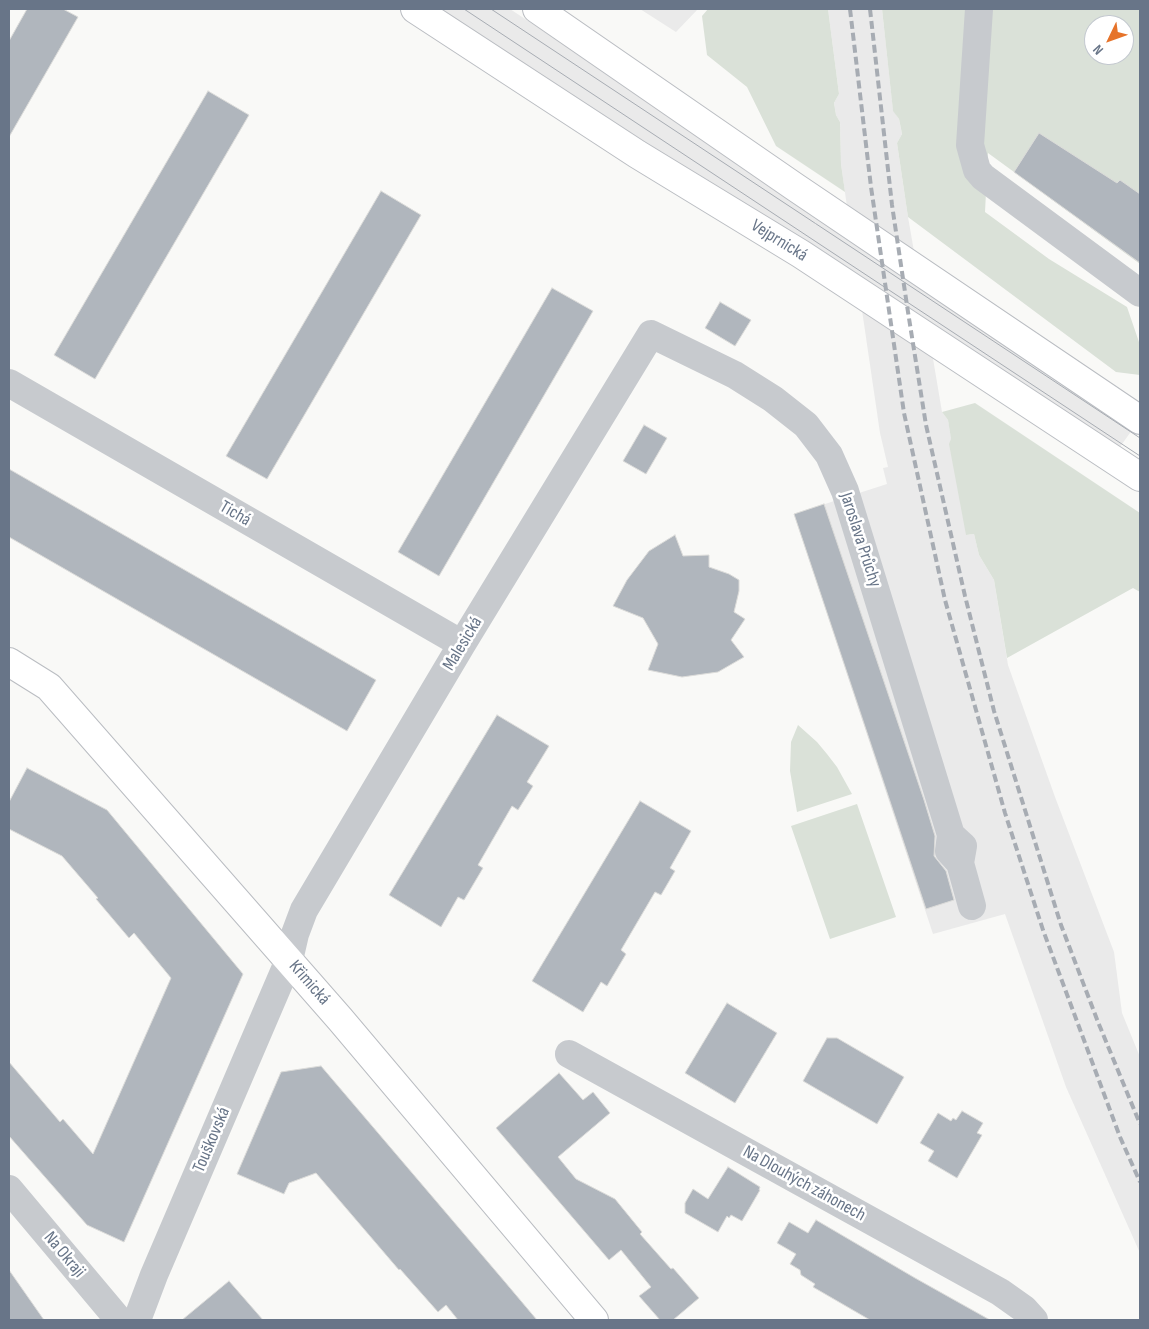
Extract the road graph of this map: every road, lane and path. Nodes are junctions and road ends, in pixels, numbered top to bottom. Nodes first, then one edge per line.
1 (415, 9) edge
2 (537, 9) edge
3 (979, 9) edge
4 (1140, 293) edge
5 (651, 334) joint
6 (9, 383) edge
7 (1140, 420) edge
8 (1137, 468) edge
9 (462, 644) junction
10 (9, 662) edge
11 (972, 906) dead end
12 (289, 960) junction
13 (569, 1054) dead end
14 (9, 1189) edge
15 (118, 1320) edge
16 (137, 1320) edge
17 (594, 1320) edge
18 (1034, 1320) edge

1 - 8 main road, Vejprnická
2 - 7 main road
3 - 4 street
5 - 9 street, Malesická
5 - 11 street, Jaroslava Průchy
6 - 9 street, Tichá
9 - 12 street, Malesická
10 - 12 main road, Křimická
12 - 16 street, Touškovská
12 - 17 main road, Křimická
13 - 18 street, Na Dlouhých záhonech
14 - 15 street, Na Okraji

